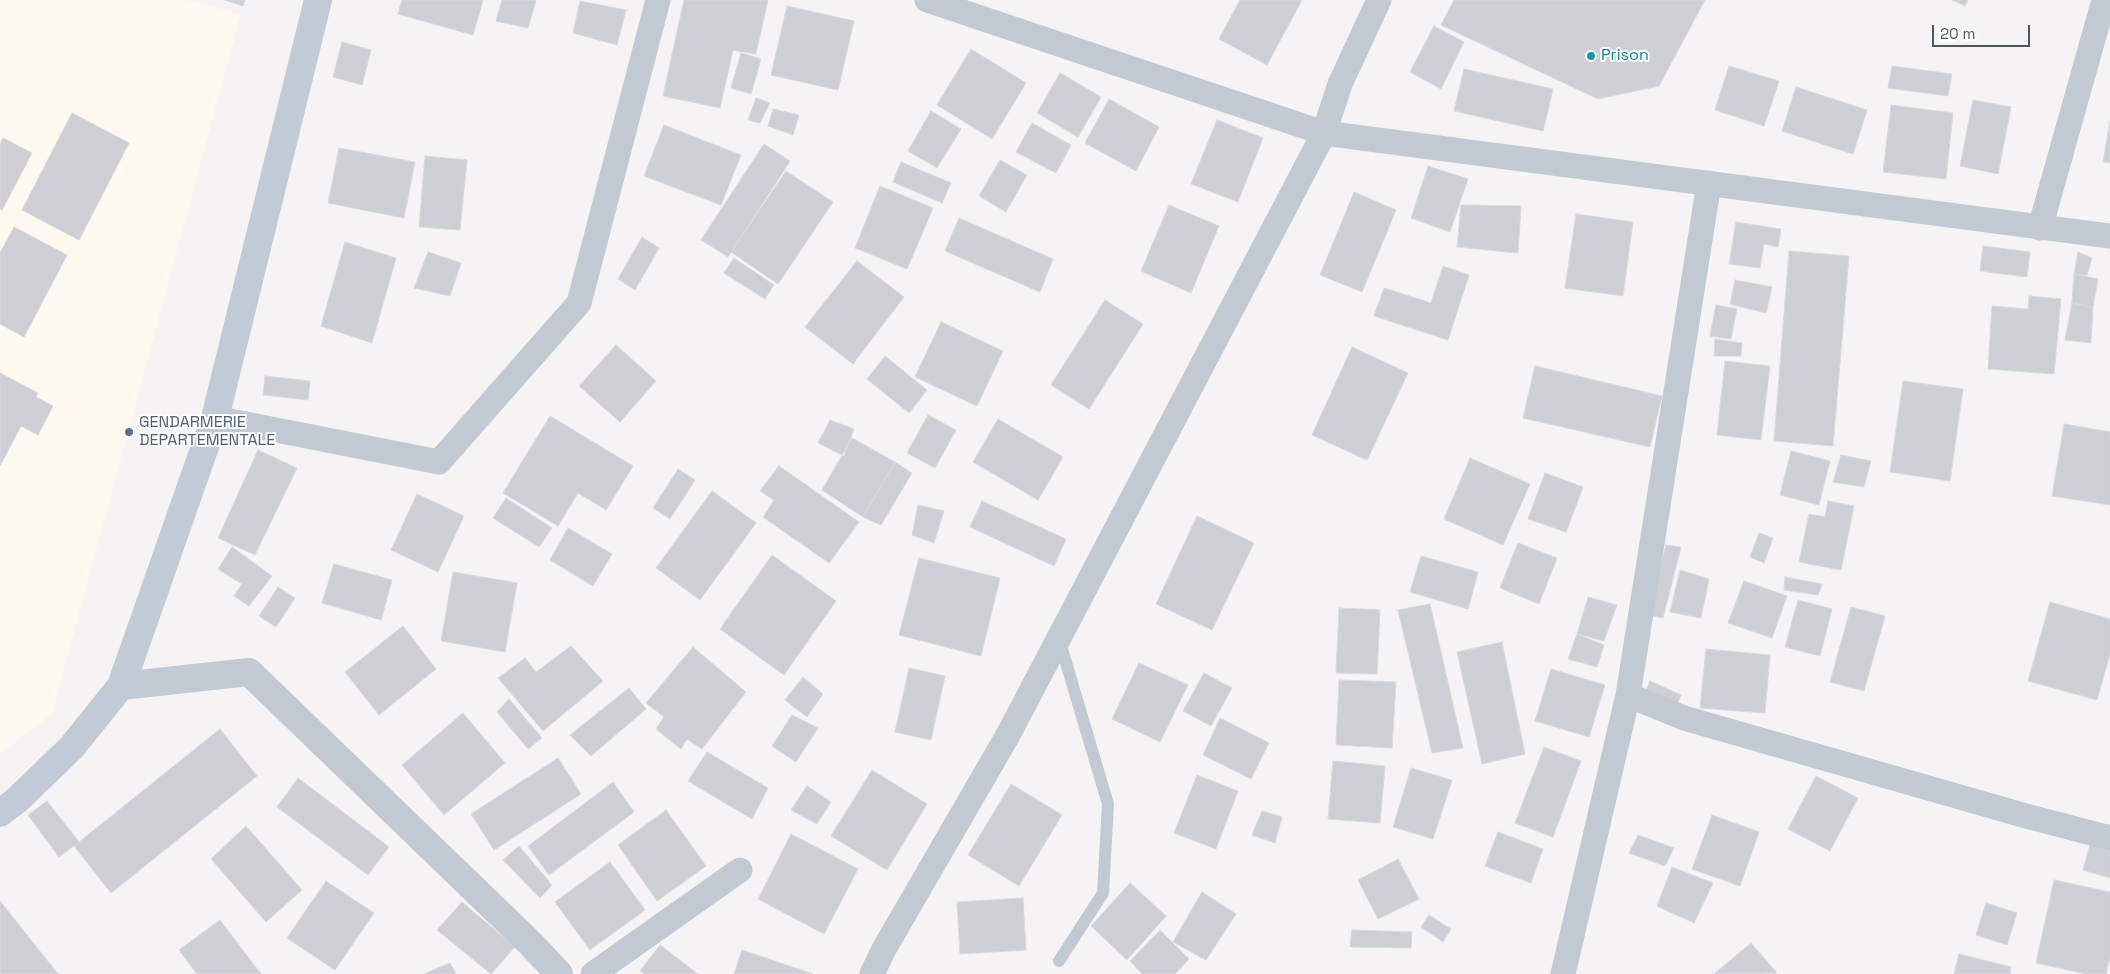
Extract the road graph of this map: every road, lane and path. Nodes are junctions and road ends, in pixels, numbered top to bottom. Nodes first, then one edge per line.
1 (318, 0) edge
2 (658, 0) edge
3 (927, 0) edge
4 (1379, 0) edge
5 (2104, 0) edge
6 (1324, 133) junction
7 (1709, 183) junction
8 (2040, 228) junction
9 (2110, 236) edge
10 (215, 418) junction
11 (1059, 638) junction
12 (121, 686) junction
13 (1628, 695) junction
14 (0, 813) edge
15 (2110, 838) edge
16 (740, 870) dead end
17 (1059, 961) dead end
18 (559, 974) edge
19 (593, 974) edge
20 (872, 974) edge
21 (1563, 974) edge

1 - 10 main road
2 - 10 street
3 - 6 street
4 - 6 street
5 - 8 street
6 - 7 street
6 - 11 street
7 - 8 street
7 - 13 street
8 - 9 street
10 - 12 main road
11 - 17 lane
11 - 20 street
12 - 14 main road
12 - 18 street
13 - 15 street
13 - 21 street
16 - 19 street

